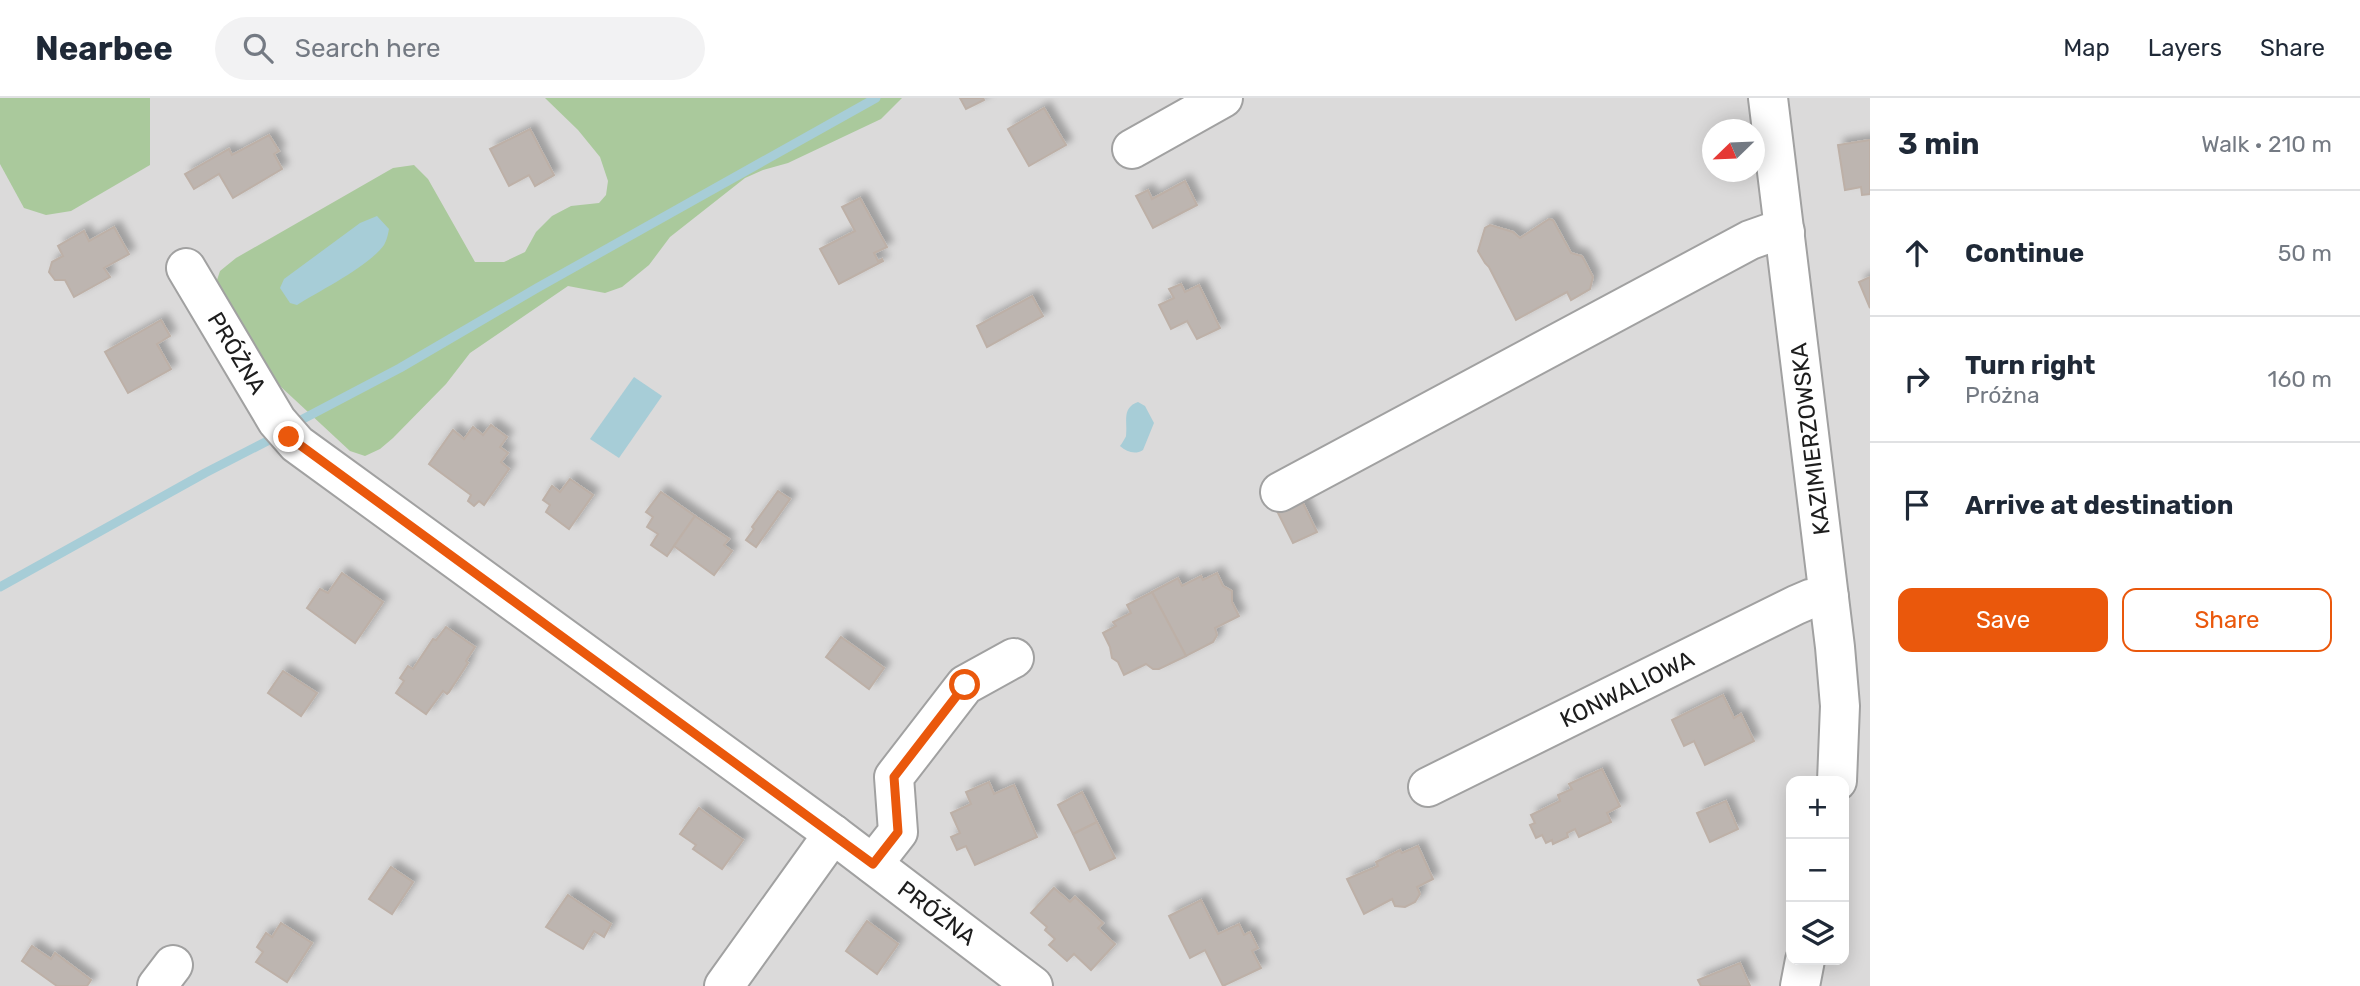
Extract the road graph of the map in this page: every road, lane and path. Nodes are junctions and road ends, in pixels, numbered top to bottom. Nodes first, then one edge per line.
1 (1223, 98) edge
2 (1768, 98) edge
3 (1132, 149) dead end
4 (1785, 232) junction
5 (186, 268) dead end
6 (1280, 492) dead end
7 (1829, 597) junction
8 (1014, 658) dead end
9 (1837, 776) edge
10 (1428, 787) dead end
11 (833, 834) junction
12 (873, 864) junction
13 (1804, 965) edge
14 (724, 986) edge
15 (1033, 986) edge
16 (1800, 986) edge

1 - 3 street
2 - 4 street, KAZIMIERZOWSKA
4 - 6 street
4 - 7 street, KAZIMIERZOWSKA
5 - 11 street, PRÓŻNA
7 - 9 street, KAZIMIERZOWSKA
7 - 10 street, KONWALIOWA
8 - 12 street
11 - 12 street, PRÓŻNA
11 - 14 street
12 - 15 street, PRÓŻNA
13 - 16 street

